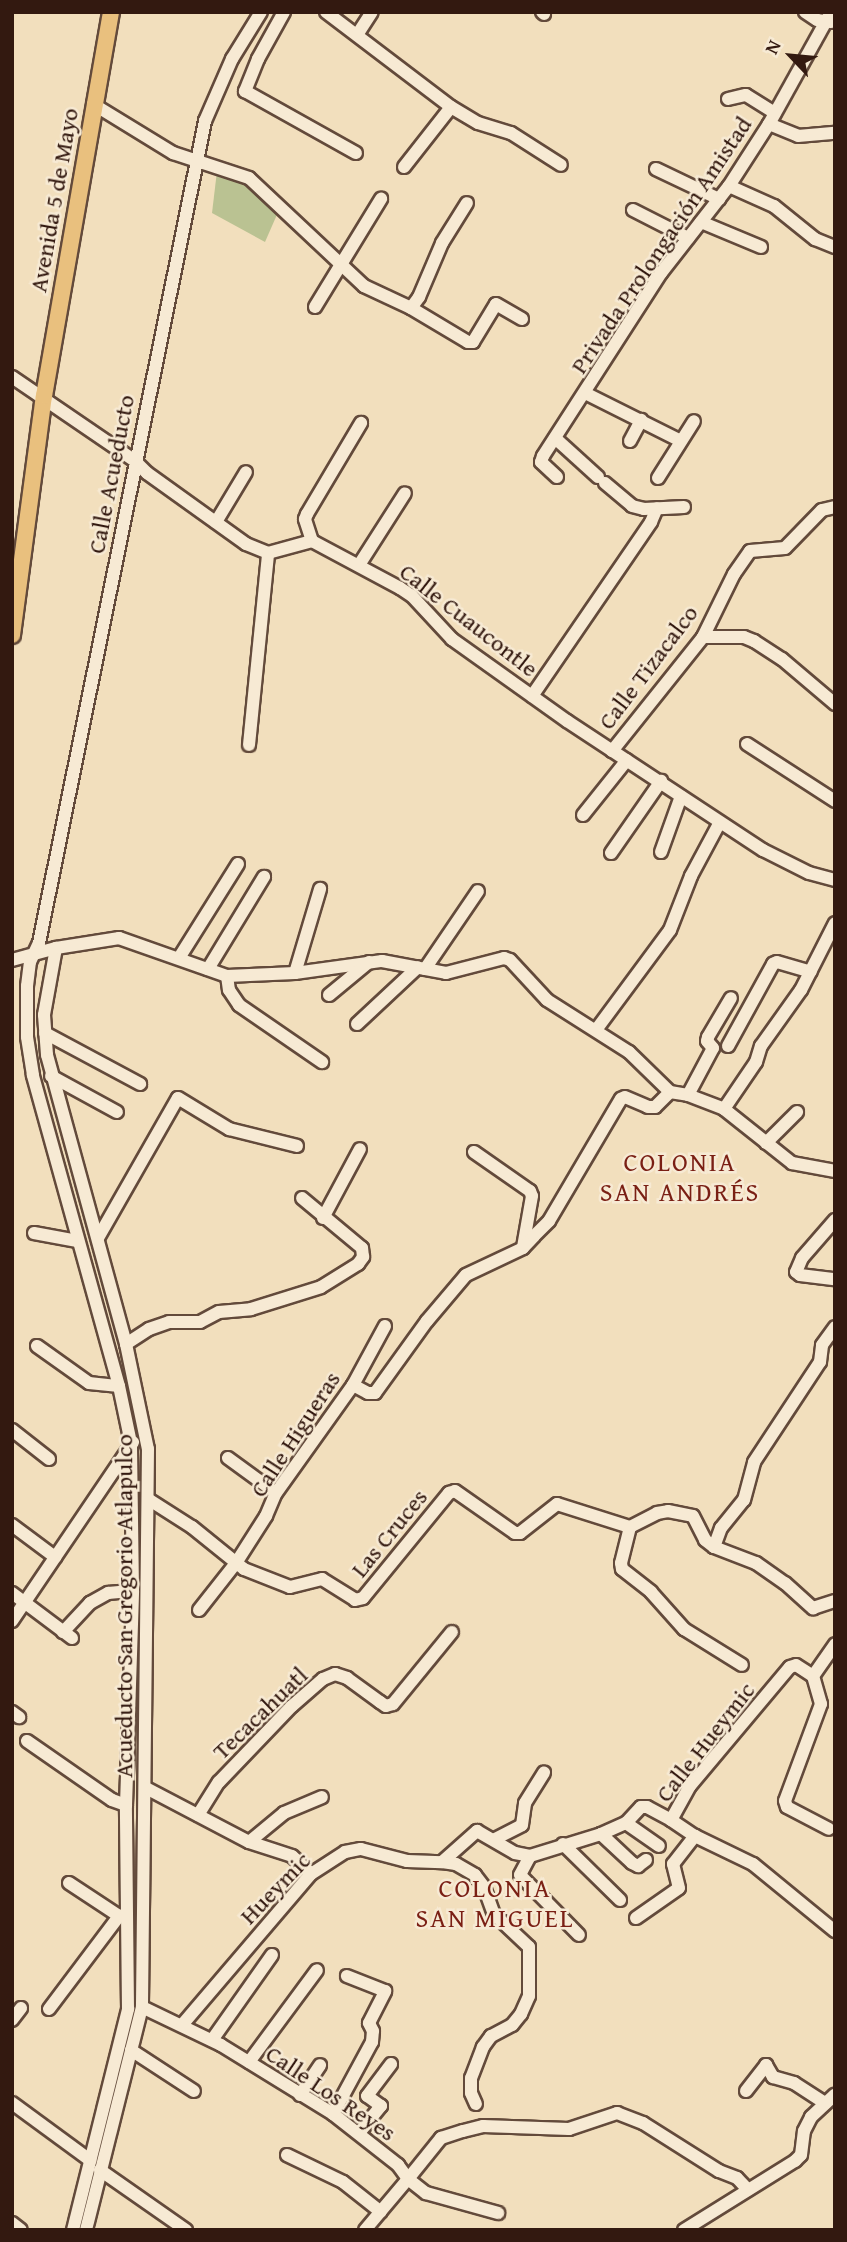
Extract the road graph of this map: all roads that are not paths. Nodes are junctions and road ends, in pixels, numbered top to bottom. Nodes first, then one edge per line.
1 (111, 12) edge
2 (261, 12) edge
3 (284, 12) edge
4 (326, 12) edge
5 (372, 12) edge
6 (805, 12) edge
7 (830, 19) edge
8 (357, 35) junction
9 (728, 99) dead end
10 (93, 104) junction
11 (452, 107) junction
12 (772, 118) junction
13 (835, 133) edge
14 (356, 153) dead end
15 (196, 161) junction
16 (561, 165) dead end
17 (404, 167) dead end
18 (656, 169) dead end
19 (729, 187) junction
20 (381, 199) dead end
21 (719, 199) junction
22 (467, 203) dead end
23 (633, 210) dead end
24 (701, 222) junction
25 (688, 238) junction
26 (761, 247) dead end
27 (835, 247) edge
28 (341, 262) junction
29 (315, 307) dead end
30 (411, 308) junction
31 (522, 319) dead end
32 (12, 377) edge
33 (586, 393) junction
34 (44, 396) junction
35 (641, 420) junction
36 (694, 421) dead end
37 (361, 423) dead end
38 (555, 438) junction
39 (630, 441) dead end
40 (681, 441) junction
41 (135, 461) junction
42 (246, 472) dead end
43 (557, 477) dead end
44 (657, 478) dead end
45 (405, 493) dead end
46 (684, 507) dead end
47 (835, 507) edge
48 (657, 508) junction
49 (216, 522) junction
50 (312, 541) junction
51 (268, 554) junction
52 (359, 565) junction
53 (12, 635) edge
54 (703, 636) junction
55 (532, 696) junction
56 (835, 704) edge
57 (747, 744) dead end
58 (249, 745) dead end
59 (612, 751) junction
60 (627, 760) junction
61 (661, 781) junction
62 (681, 796) junction
63 (835, 801) edge
64 (583, 815) dead end
65 (720, 822) junction
66 (661, 852) dead end
67 (611, 853) dead end
68 (238, 864) dead end
69 (264, 877) dead end
70 (835, 880) edge
71 (320, 889) dead end
72 (478, 891) dead end
73 (835, 923) edge
74 (56, 948) junction
75 (34, 954) junction
76 (179, 958) junction
77 (12, 960) edge
78 (369, 962) junction
79 (422, 968) junction
80 (208, 969) junction
81 (811, 972) junction
82 (295, 973) junction
83 (228, 976) junction
84 (329, 995) dead end
85 (731, 998) dead end
86 (357, 1024) dead end
87 (596, 1030) junction
88 (45, 1033) junction
89 (728, 1046) dead end
90 (322, 1062) dead end
91 (51, 1076) junction
92 (140, 1084) dead end
93 (670, 1092) junction
94 (688, 1095) junction
95 (724, 1109) junction
96 (117, 1112) dead end
97 (797, 1112) dead end
98 (766, 1143) junction
99 (297, 1146) dead end
100 (360, 1149) dead end
101 (474, 1152) dead end
102 (835, 1171) edge
103 (302, 1198) dead end
104 (323, 1218) junction
105 (835, 1220) edge
106 (34, 1233) dead end
107 (98, 1238) junction
108 (77, 1241) junction
109 (523, 1248) junction
110 (835, 1279) edge
111 (385, 1326) dead end
112 (835, 1327) edge
113 (126, 1344) junction
114 (37, 1346) dead end
115 (353, 1385) junction
116 (119, 1386) junction
117 (12, 1430) edge
118 (147, 1435) junction
119 (131, 1443) junction
120 (228, 1458) dead end
121 (49, 1459) dead end
122 (276, 1493) junction
123 (148, 1499) junction
124 (12, 1525) edge
125 (630, 1527) junction
126 (714, 1547) junction
127 (55, 1557) junction
128 (236, 1563) junction
129 (133, 1591) junction
130 (12, 1593) edge
131 (835, 1601) edge
132 (26, 1603) junction
133 (199, 1610) dead end
134 (12, 1621) edge
135 (452, 1632) dead end
136 (835, 1644) edge
137 (742, 1665) dead end
138 (813, 1676) junction
139 (27, 1741) dead end
140 (544, 1772) dead end
141 (146, 1788) junction
142 (322, 1797) dead end
143 (126, 1805) junction
144 (198, 1815) junction
145 (671, 1820) junction
146 (626, 1822) junction
147 (829, 1829) dead end
148 (601, 1834) junction
149 (695, 1836) junction
150 (495, 1839) junction
151 (249, 1842) junction
152 (563, 1844) junction
153 (659, 1846) dead end
154 (530, 1856) junction
155 (646, 1860) dead end
156 (442, 1863) junction
157 (311, 1874) junction
158 (69, 1883) dead end
159 (620, 1900) dead end
160 (123, 1915) junction
161 (636, 1918) dead end
162 (835, 1931) edge
163 (579, 1935) dead end
164 (272, 1955) dead end
165 (317, 1970) dead end
166 (347, 1976) dead end
167 (142, 2007) junction
168 (21, 2008) dead end
169 (49, 2009) dead end
170 (12, 2020) edge
171 (182, 2025) junction
172 (212, 2040) junction
173 (131, 2050) junction
174 (249, 2062) junction
175 (391, 2064) dead end
176 (320, 2065) dead end
177 (194, 2091) dead end
178 (746, 2091) dead end
179 (300, 2095) junction
180 (830, 2099) edge
181 (12, 2103) edge
182 (476, 2104) dead end
183 (333, 2114) junction
184 (359, 2133) junction
185 (287, 2155) dead end
186 (90, 2160) junction
187 (100, 2170) junction
188 (408, 2179) junction
189 (748, 2190) junction
190 (381, 2212) junction
191 (498, 2213) dead end
192 (12, 2223) edge
193 (21, 2230) edge
194 (73, 2230) edge
195 (86, 2230) edge
196 (186, 2230) edge
197 (365, 2230) edge
198 (684, 2230) edge

1 - 10 main road, Avenida 5 de Mayo
2 - 15 street, Calle Acueducto
3 - 14 street
4 - 8 street
5 - 8 street
6 - 7 street
7 - 12 street, Privada Prolongación Amistad
8 - 11 street
9 - 12 street
10 - 15 street
10 - 34 main road, Avenida 5 de Mayo
11 - 16 street
11 - 17 street
12 - 13 street
12 - 19 street, Privada Prolongación Amistad
15 - 28 street
15 - 41 street, Calle Acueducto
18 - 21 street
19 - 21 street, Privada Prolongación Amistad
19 - 27 street
20 - 28 street
21 - 24 street, Privada Prolongación Amistad
22 - 30 street
23 - 25 street
24 - 25 street, Privada Prolongación Amistad
24 - 26 street
25 - 33 street, Privada Prolongación Amistad
28 - 29 street
28 - 30 street
30 - 31 street
32 - 34 street
33 - 35 street
33 - 38 street, Privada Prolongación Amistad
34 - 41 street
34 - 53 main road, Avenida 5 de Mayo
35 - 39 street
35 - 40 street
36 - 40 street
37 - 50 street
38 - 43 street, Privada Prolongación Amistad
38 - 48 street
40 - 44 street
41 - 49 street
41 - 75 street, Calle Acueducto
42 - 49 street
45 - 52 street
46 - 48 street
47 - 54 street, Calle Tizacalco
48 - 55 street
49 - 51 street
50 - 51 street
50 - 52 street, Calle Cuaucontle
51 - 58 street
52 - 55 street, Calle Cuaucontle
54 - 56 street
54 - 59 street, Calle Tizacalco
55 - 59 street, Calle Cuaucontle
57 - 63 street
59 - 60 street, Calle Cuaucontle
60 - 61 street, Calle Cuaucontle
60 - 64 street
61 - 62 street, Calle Cuaucontle
61 - 67 street
62 - 65 street, Calle Cuaucontle
62 - 66 street
65 - 70 street, Calle Cuaucontle
65 - 87 street
68 - 76 street
69 - 80 street
71 - 82 street
72 - 79 street
73 - 81 street
74 - 75 street
74 - 76 street
74 - 88 street, Acueducto San Gregorio Atlapulco
75 - 77 street
75 - 108 street, Acueducto San Gregorio Atlapulco
76 - 80 street
78 - 79 street
78 - 82 street
78 - 84 street
79 - 86 street
79 - 87 street
80 - 83 street
81 - 89 street
81 - 95 street
82 - 83 street
83 - 90 street
85 - 94 street
87 - 93 street
88 - 91 street, Acueducto San Gregorio Atlapulco
88 - 92 street
91 - 96 street
91 - 107 street, Acueducto San Gregorio Atlapulco
93 - 94 street
93 - 109 street
94 - 95 street
95 - 98 street
97 - 98 street
98 - 102 street
99 - 107 street
100 - 104 street
101 - 109 street
103 - 104 street
104 - 113 street
105 - 110 street
106 - 108 street
107 - 113 street, Acueducto San Gregorio Atlapulco
108 - 116 street, Acueducto San Gregorio Atlapulco
109 - 115 street
111 - 115 street, Calle Higueras
112 - 126 street
113 - 118 street, Acueducto San Gregorio Atlapulco
114 - 116 street
115 - 122 street, Calle Higueras
116 - 119 street, Acueducto San Gregorio Atlapulco
117 - 121 street
118 - 119 street
118 - 123 street, Acueducto San Gregorio Atlapulco
119 - 127 street
119 - 129 street, Acueducto San Gregorio Atlapulco
120 - 122 street
122 - 128 street, Calle Higueras
123 - 128 street, Las Cruces
123 - 141 street, Acueducto San Gregorio Atlapulco
124 - 127 street
125 - 126 street
125 - 128 street, Las Cruces
125 - 137 street
126 - 131 street
127 - 132 street
128 - 133 street, Calle Higueras
129 - 132 street
129 - 143 street, Acueducto San Gregorio Atlapulco
130 - 132 street
132 - 134 street
135 - 144 street, Tecacahuatl
136 - 138 street
138 - 145 street, Calle Hueymic
138 - 147 street
139 - 143 street
140 - 150 street
141 - 144 street
141 - 167 street, Acueducto San Gregorio Atlapulco
142 - 151 street
143 - 160 street, Acueducto San Gregorio Atlapulco
144 - 151 street
145 - 146 street, Calle Hueymic
145 - 149 street
146 - 148 street, Calle Hueymic
146 - 153 street
148 - 152 street, Calle Hueymic
148 - 155 street
149 - 161 street
149 - 162 street
150 - 154 street
150 - 156 street
151 - 157 street
152 - 154 street, Calle Hueymic
152 - 159 street
154 - 163 street
156 - 157 street, Hueymic
156 - 182 street
157 - 171 street, Hueymic
158 - 160 street
160 - 169 street
160 - 186 street, Acueducto San Gregorio Atlapulco
164 - 172 street
165 - 174 street
166 - 183 street
167 - 171 street, Calle Los Reyes
167 - 173 street, Acueducto San Gregorio Atlapulco
168 - 170 street
171 - 172 street, Calle Los Reyes
172 - 174 street, Calle Los Reyes
173 - 177 street
173 - 187 street, Acueducto San Gregorio Atlapulco
174 - 179 street, Calle Los Reyes
175 - 184 street
176 - 179 street
178 - 180 street
179 - 183 street, Calle Los Reyes
180 - 189 street
181 - 186 street
183 - 184 street, Calle Los Reyes
184 - 188 street, Calle Los Reyes
185 - 190 street
186 - 194 street, Acueducto San Gregorio Atlapulco
187 - 195 street, Acueducto San Gregorio Atlapulco
187 - 196 street
188 - 189 street, Calle Los Reyes
188 - 190 street
188 - 191 street
189 - 198 street
190 - 197 street
192 - 193 street

